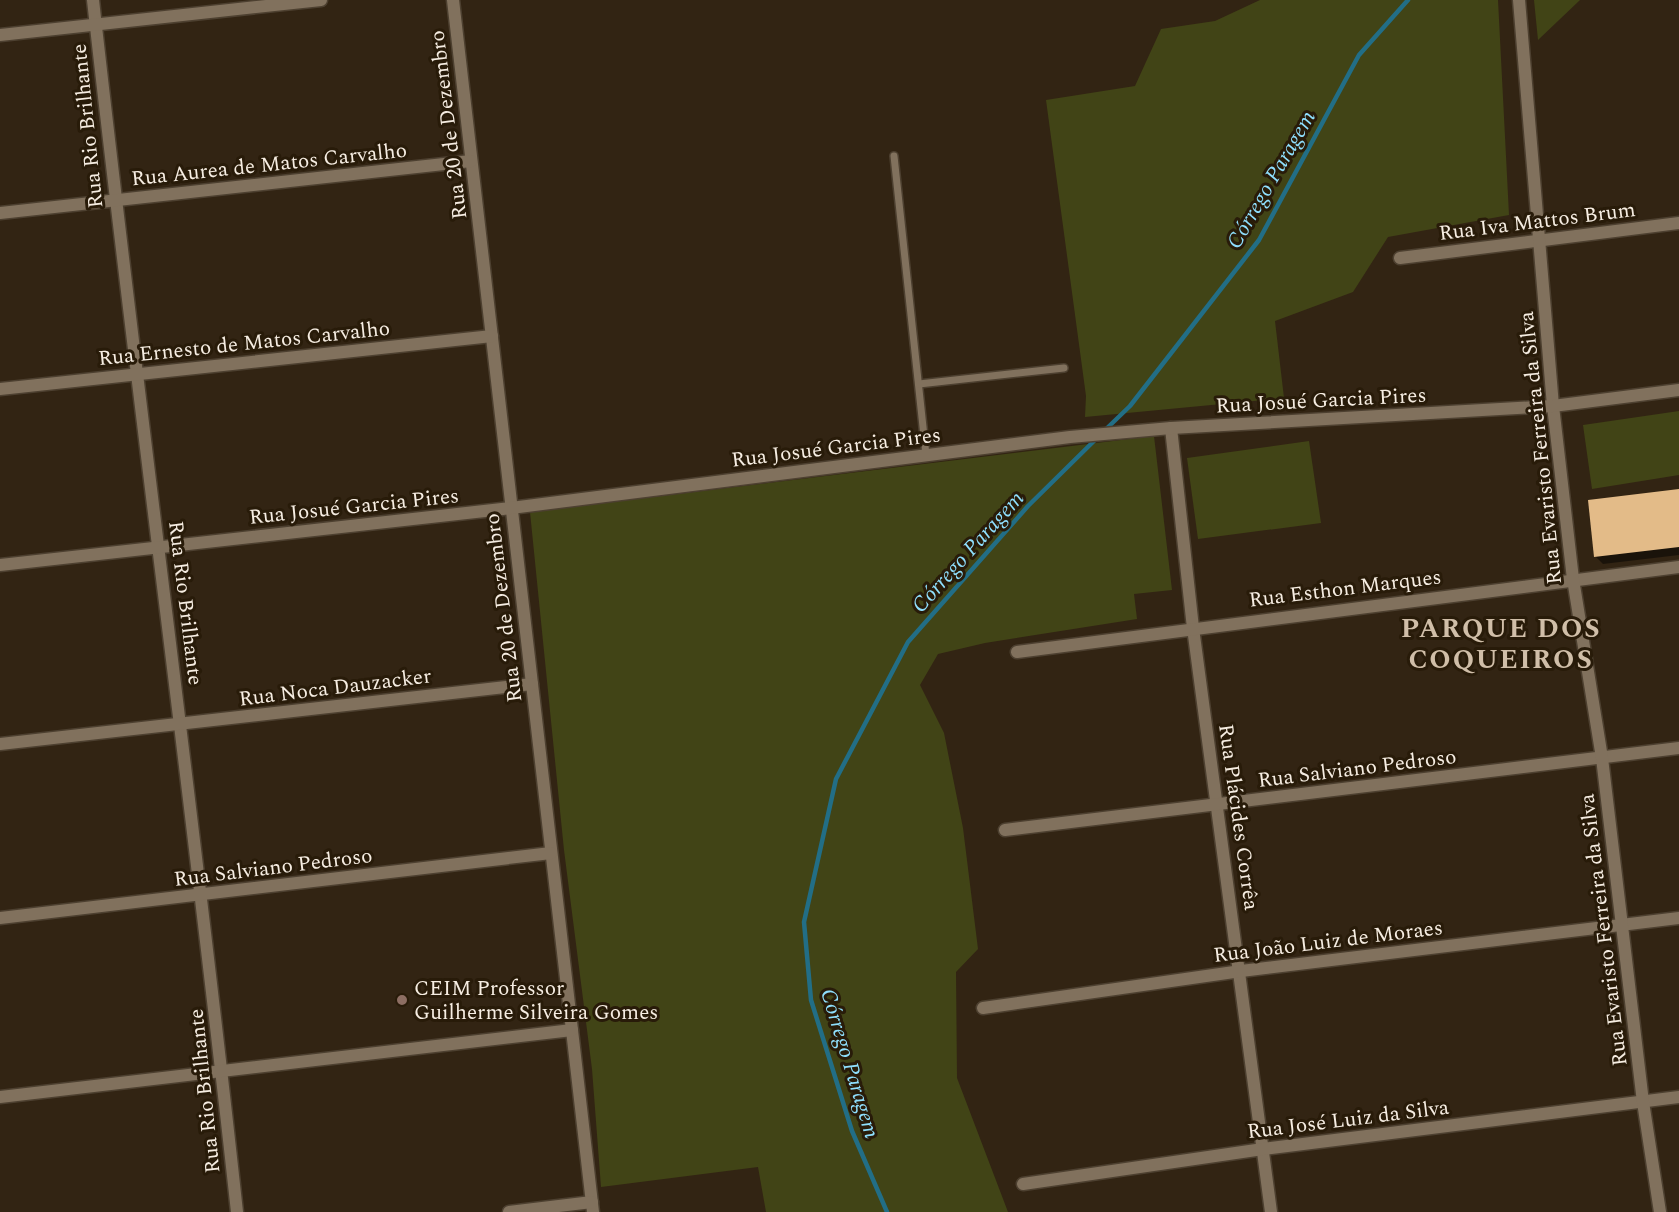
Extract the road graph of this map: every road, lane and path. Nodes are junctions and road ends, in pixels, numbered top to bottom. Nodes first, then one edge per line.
1 (93, 0) edge
2 (321, 0) edge
3 (453, 0) edge
4 (1519, 0) edge
5 (96, 24) junction
6 (0, 35) edge
7 (894, 156) dead end
8 (471, 161) junction
9 (115, 201) junction
10 (0, 213) edge
11 (1679, 223) edge
12 (1539, 240) junction
13 (1400, 258) dead end
14 (492, 336) junction
15 (1064, 368) dead end
16 (138, 375) junction
17 (919, 384) junction
18 (0, 389) edge
19 (1679, 390) edge
20 (1553, 406) junction
21 (1171, 428) junction
22 (926, 455) junction
23 (511, 508) junction
24 (159, 547) junction
25 (0, 565) edge
26 (1679, 567) edge
27 (1573, 579) junction
28 (1193, 628) junction
29 (1017, 652) dead end
30 (532, 684) junction
31 (182, 724) junction
32 (0, 744) edge
33 (1679, 748) edge
34 (1602, 758) junction
35 (1217, 805) junction
36 (1005, 830) dead end
37 (551, 853) junction
38 (201, 896) junction
39 (0, 918) edge
40 (1679, 918) edge
41 (1622, 925) junction
42 (1240, 971) junction
43 (983, 1008) dead end
44 (572, 1030) junction
45 (222, 1071) junction
46 (0, 1097) edge
47 (1679, 1097) edge
48 (1643, 1102) junction
49 (1263, 1149) junction
50 (1023, 1184) dead end
51 (592, 1207) edge
52 (237, 1212) edge
53 (509, 1212) edge
54 (1271, 1212) edge
55 (1660, 1212) edge

1 - 5 street, Rua Rio Brilhante
2 - 5 street
3 - 8 street, Rua 20 de Dezembro
4 - 12 street, Rua Evaristo Ferreira da Silva
5 - 6 street
5 - 9 street, Rua Rio Brilhante
7 - 17 lane
8 - 9 street, Rua Aurea de Matos Carvalho
8 - 14 street, Rua 20 de Dezembro
9 - 10 street, Rua Aurea de Matos Carvalho
9 - 16 street, Rua Rio Brilhante
11 - 12 street, Rua Iva Mattos Brum
12 - 13 street, Rua Iva Mattos Brum
12 - 20 street, Rua Evaristo Ferreira da Silva
14 - 16 street, Rua Ernesto de Matos Carvalho
14 - 23 street, Rua 20 de Dezembro
15 - 17 lane
16 - 18 street, Rua Ernesto de Matos Carvalho
16 - 24 street, Rua Rio Brilhante
17 - 22 lane
19 - 20 street, Rua Josué Garcia Pires
20 - 21 street, Rua Josué Garcia Pires
20 - 27 street, Rua Evaristo Ferreira da Silva
21 - 22 street, Rua Josué Garcia Pires
21 - 28 street, Rua Plácides Corrêa
22 - 23 street, Rua Josué Garcia Pires
23 - 24 street, Rua Josué Garcia Pires
23 - 30 street, Rua 20 de Dezembro
24 - 25 street, Rua Josué Garcia Pires
24 - 31 street, Rua Rio Brilhante
26 - 27 street, Rua Esthon Marques
27 - 28 street, Rua Esthon Marques
27 - 34 street, Rua Evaristo Ferreira da Silva
28 - 29 street, Rua Esthon Marques
28 - 35 street, Rua Plácides Corrêa
30 - 31 street, Rua Noca Dauzacker
30 - 37 street, Rua 20 de Dezembro
31 - 32 street, Rua Noca Dauzacker
31 - 38 street, Rua Rio Brilhante
33 - 34 street, Rua Salviano Pedroso
34 - 35 street, Rua Salviano Pedroso
34 - 41 street, Rua Evaristo Ferreira da Silva
35 - 36 street, Rua Salviano Pedroso
35 - 42 street, Rua Plácides Corrêa
37 - 38 street, Rua Salviano Pedroso
37 - 44 street, Rua 20 de Dezembro
38 - 39 street, Rua Salviano Pedroso
38 - 45 street, Rua Rio Brilhante
40 - 41 street, Rua João Luiz de Moraes
41 - 42 street, Rua João Luiz de Moraes
41 - 48 street, Rua Evaristo Ferreira da Silva
42 - 43 street, Rua João Luiz de Moraes
42 - 49 street, Rua Plácides Corrêa
44 - 45 street
44 - 51 street, Rua 20 de Dezembro
45 - 46 street
45 - 52 street, Rua Rio Brilhante
47 - 48 street, Rua José Luiz da Silva
48 - 49 street, Rua José Luiz da Silva
48 - 55 street, Rua Evaristo Ferreira da Silva
49 - 50 street, Rua José Luiz da Silva
49 - 54 street, Rua Plácides Corrêa
51 - 53 street

